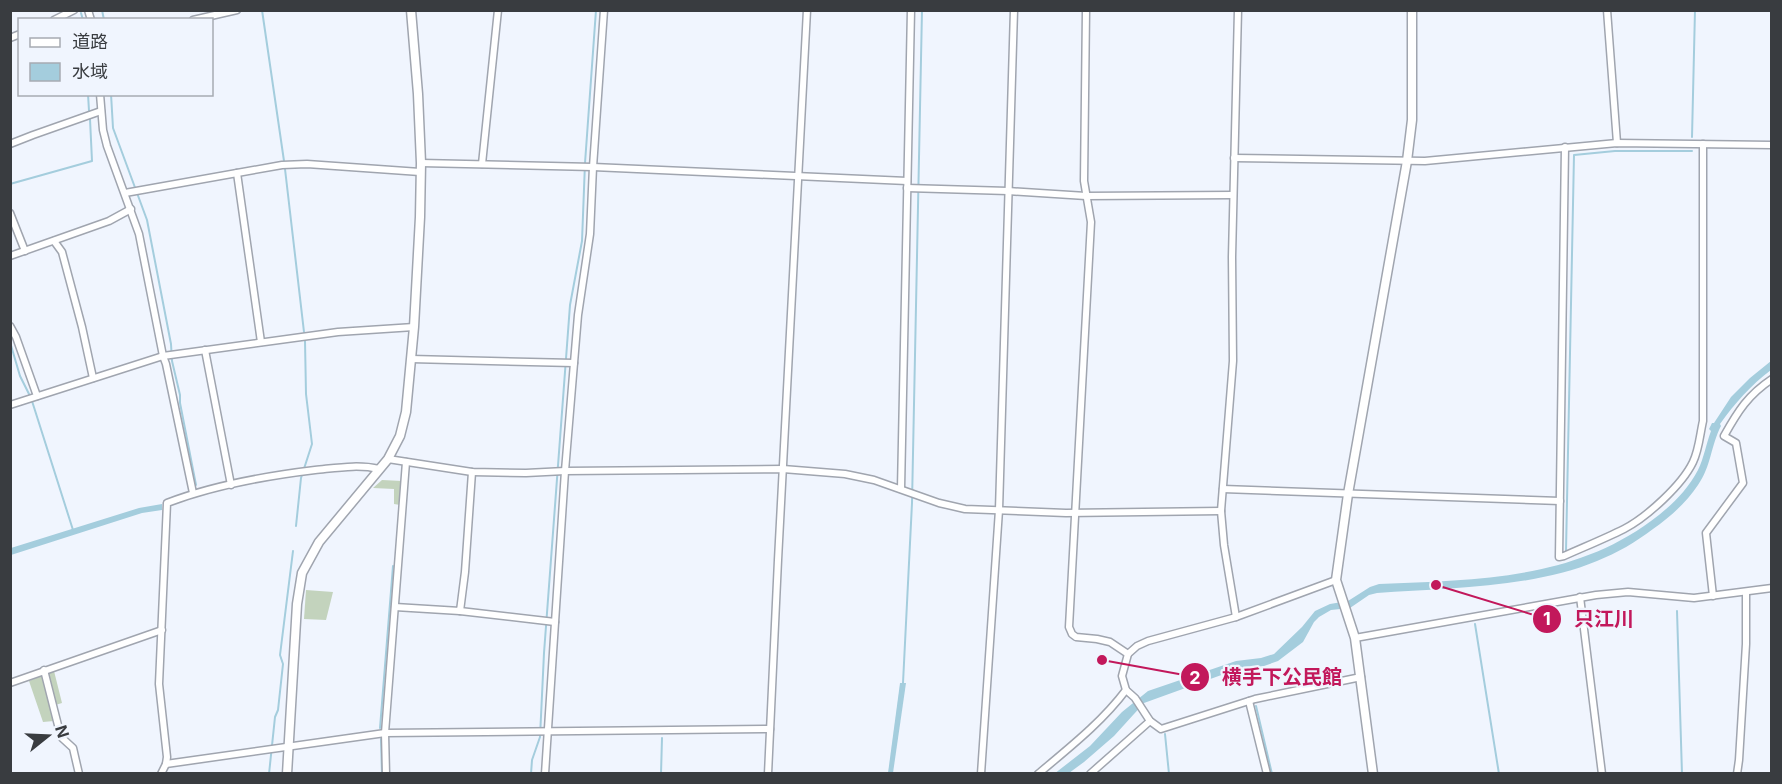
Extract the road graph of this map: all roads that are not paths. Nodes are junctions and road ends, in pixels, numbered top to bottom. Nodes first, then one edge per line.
1 (74, 10) edge
2 (237, 10) edge
3 (411, 10) edge
4 (498, 10) edge
5 (604, 10) edge
6 (807, 10) edge
7 (911, 10) edge
8 (1014, 10) edge
9 (1086, 10) edge
10 (1238, 10) edge
11 (1412, 10) edge
12 (1607, 10) edge
13 (58, 18) edge
14 (202, 18) edge
15 (100, 96) edge
16 (101, 111) junction
17 (1617, 143) junction
18 (10, 144) edge
19 (1703, 144) junction
20 (1772, 145) edge
21 (1565, 147) junction
22 (1234, 158) junction
23 (1407, 161) junction
24 (482, 164) junction
25 (421, 167) junction
26 (593, 167) junction
27 (237, 173) junction
28 (799, 176) junction
29 (908, 181) junction
30 (910, 188) junction
31 (1008, 190) junction
32 (129, 192) junction
33 (1233, 195) junction
34 (1086, 196) junction
35 (131, 209) junction
36 (10, 213) edge
37 (54, 241) junction
38 (25, 251) junction
39 (10, 256) edge
40 (10, 326) edge
41 (414, 327) junction
42 (261, 342) junction
43 (205, 350) junction
44 (170, 355) junction
45 (411, 359) junction
46 (574, 363) junction
47 (93, 378) junction
48 (1772, 379) edge
49 (37, 396) junction
50 (10, 405) edge
51 (388, 459) junction
52 (406, 462) junction
53 (379, 469) junction
54 (783, 469) junction
55 (565, 471) junction
56 (472, 472) junction
57 (231, 485) junction
58 (1223, 489) junction
59 (903, 490) junction
60 (193, 493) junction
61 (1348, 494) junction
62 (1560, 501) junction
63 (999, 510) junction
64 (1221, 511) junction
65 (1075, 513) junction
66 (1336, 580) junction
67 (1772, 588) edge
68 (1746, 592) junction
69 (1713, 596) junction
70 (1580, 597) junction
71 (395, 607) junction
72 (460, 611) junction
73 (1236, 617) junction
74 (553, 622) junction
75 (162, 630) junction
76 (1355, 638) junction
77 (1128, 654) junction
78 (44, 670) junction
79 (1361, 677) junction
80 (10, 683) edge
81 (1126, 690) junction
82 (1249, 701) junction
83 (1150, 721) junction
84 (770, 729) junction
85 (542, 732) junction
86 (385, 733) junction
87 (288, 747) junction
88 (166, 764) junction
89 (79, 774) edge
90 (161, 774) edge
91 (286, 774) edge
92 (386, 774) edge
93 (545, 774) edge
94 (768, 774) edge
95 (981, 774) edge
96 (1038, 774) edge
97 (1090, 774) edge
98 (1267, 774) edge
99 (1373, 774) edge
100 (1602, 774) edge
101 (1737, 774) edge

1 - 13 street
2 - 14 street
3 - 25 street
4 - 24 street
5 - 26 street
6 - 28 street
7 - 29 street
8 - 31 street
9 - 34 street
10 - 22 street
11 - 23 street
12 - 17 street
15 - 16 street
16 - 18 street
16 - 32 street
17 - 19 street
17 - 21 street
19 - 20 street
19 - 62 street
21 - 23 street
21 - 62 street
22 - 23 street
22 - 33 street
23 - 61 street
24 - 25 street
24 - 26 street
25 - 27 street
25 - 41 street
26 - 28 street
26 - 46 street
27 - 32 street
27 - 42 street
28 - 29 street
28 - 54 street
29 - 30 street
30 - 31 street
30 - 59 street
31 - 34 street
31 - 63 street
32 - 35 street
33 - 34 street
33 - 58 street
34 - 65 street
35 - 37 street
35 - 44 street
36 - 38 street
37 - 38 street
37 - 47 street
38 - 39 street
40 - 49 street
41 - 42 street
41 - 45 street
42 - 43 street
43 - 44 street
43 - 57 street
44 - 47 street
44 - 60 street
45 - 46 street
45 - 51 street
46 - 55 street
47 - 49 street
48 - 69 street
49 - 50 street
51 - 52 street
51 - 53 street
52 - 56 street
52 - 71 street
53 - 57 street
53 - 87 street
54 - 55 street
54 - 59 street
54 - 84 street
55 - 56 street
55 - 74 street
56 - 72 street
57 - 60 street
58 - 61 street
58 - 64 street
59 - 63 street
60 - 75 street
61 - 62 street
61 - 66 street
63 - 65 street
63 - 95 street
64 - 65 street
64 - 73 street
65 - 77 street
66 - 73 street
66 - 76 street
67 - 68 street
68 - 69 street
68 - 101 street
69 - 70 street
70 - 76 street
70 - 100 street
71 - 72 street
71 - 86 street
72 - 74 street
73 - 77 street
74 - 85 street
75 - 78 street
75 - 88 street
76 - 79 street
77 - 81 street
78 - 80 street
78 - 89 street
79 - 82 street
79 - 99 street
81 - 83 street
81 - 96 street
82 - 83 street
82 - 98 street
83 - 97 street
84 - 85 street
84 - 94 street
85 - 86 street
85 - 93 street
86 - 87 street
86 - 92 street
87 - 88 street
87 - 91 street
88 - 90 street

